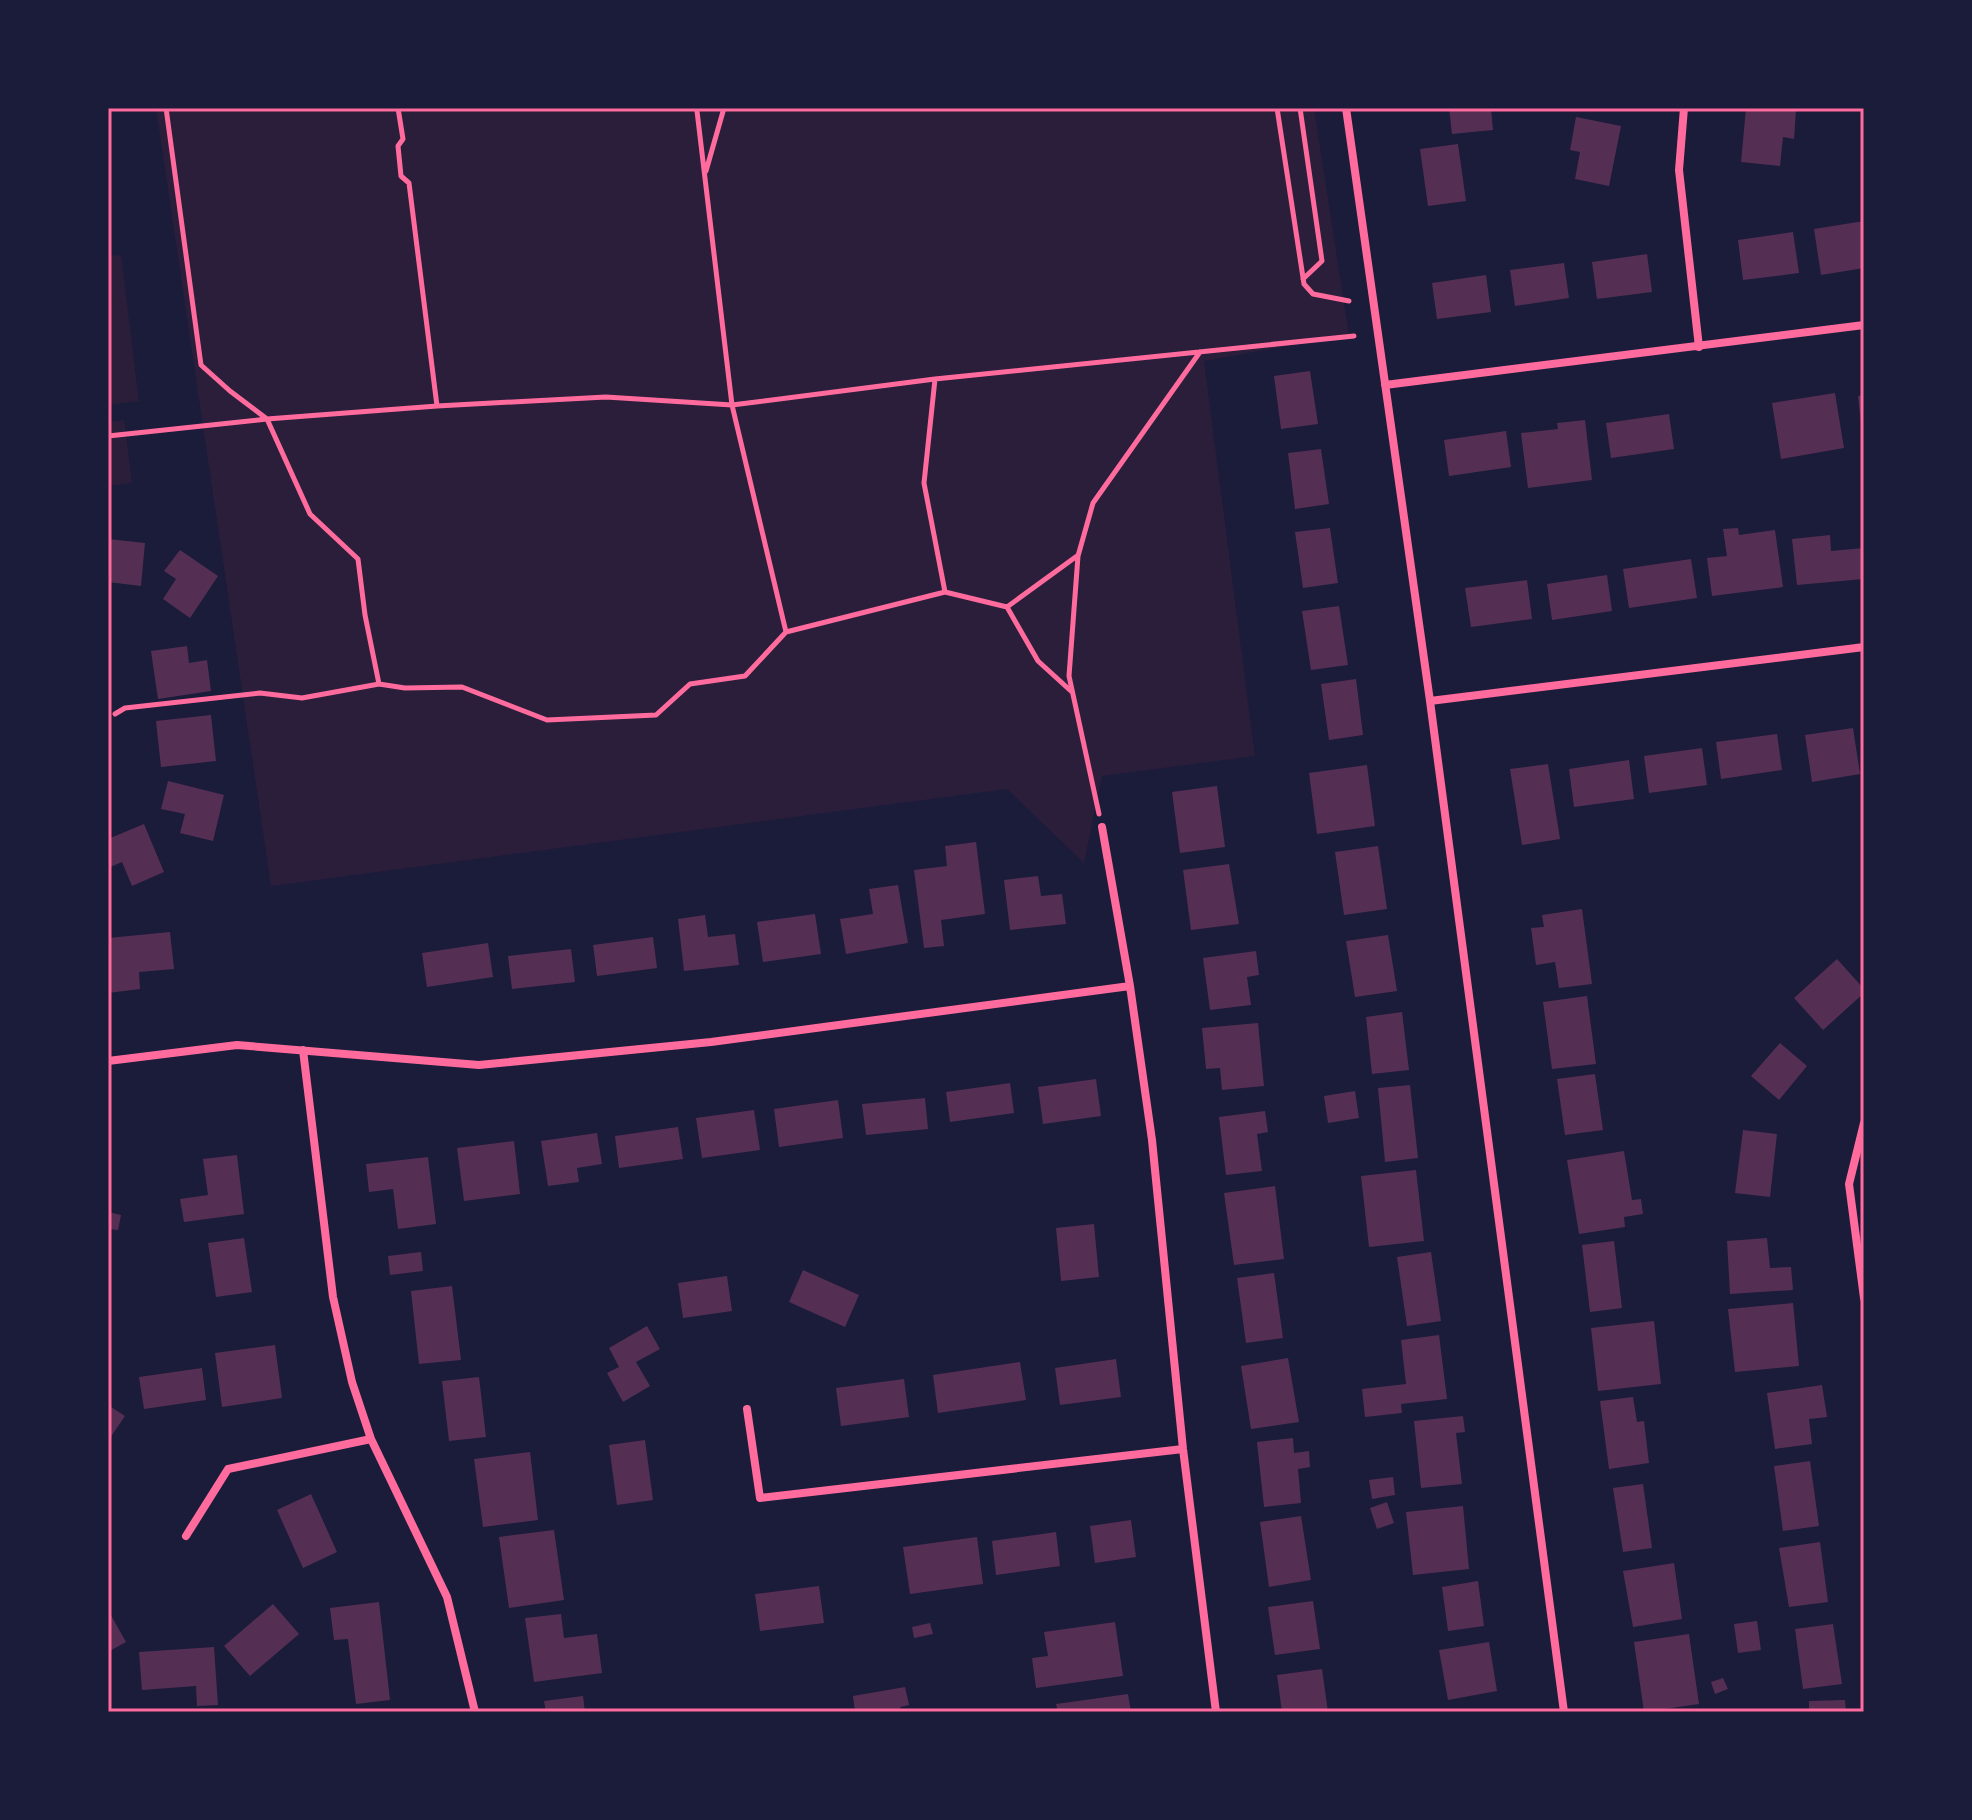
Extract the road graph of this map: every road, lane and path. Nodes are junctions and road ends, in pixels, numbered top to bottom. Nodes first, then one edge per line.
1 (166, 108) edge
2 (398, 108) edge
3 (724, 108) edge
4 (1277, 108) edge
5 (1300, 108) edge
6 (1346, 108) edge
7 (1684, 108) edge
8 (697, 111) dead end
9 (704, 176) junction
10 (1302, 280) junction
11 (1349, 301) dead end
12 (1864, 325) edge
13 (1354, 336) dead end
14 (1699, 347) junction
15 (1200, 352) junction
16 (935, 379) junction
17 (1385, 385) junction
18 (732, 405) junction
19 (437, 406) junction
20 (267, 419) junction
21 (108, 436) edge
22 (1078, 556) junction
23 (945, 592) junction
24 (1007, 607) junction
25 (786, 632) junction
26 (1864, 647) edge
27 (379, 684) junction
28 (1072, 692) junction
29 (1430, 701) junction
30 (115, 714) dead end
31 (1102, 827) joint
32 (1130, 986) junction
33 (303, 1050) junction
34 (108, 1061) edge
35 (1864, 1123) edge
36 (1864, 1298) edge
37 (747, 1409) dead end
38 (371, 1439) junction
39 (1183, 1449) junction
40 (186, 1536) dead end
41 (475, 1712) edge
42 (1216, 1712) edge
43 (1564, 1712) edge

1 - 20 path
2 - 19 path
3 - 9 path
4 - 10 path
5 - 10 path
6 - 17 street
7 - 14 street
8 - 9 path
9 - 18 path
10 - 11 path
12 - 14 street
13 - 15 path
14 - 17 street
15 - 16 path
15 - 22 path
16 - 18 path
16 - 23 path
17 - 29 street
18 - 19 path
18 - 25 path
19 - 20 path
20 - 21 path
20 - 27 path
22 - 24 path
22 - 28 path
23 - 24 path
23 - 25 path
24 - 28 path
25 - 27 path
26 - 29 street
27 - 30 path
28 - 31 path
29 - 43 street
31 - 32 street
32 - 33 street
32 - 39 street
33 - 34 street
33 - 38 street
35 - 36 street
37 - 39 street
38 - 40 street
38 - 41 street
39 - 42 street

